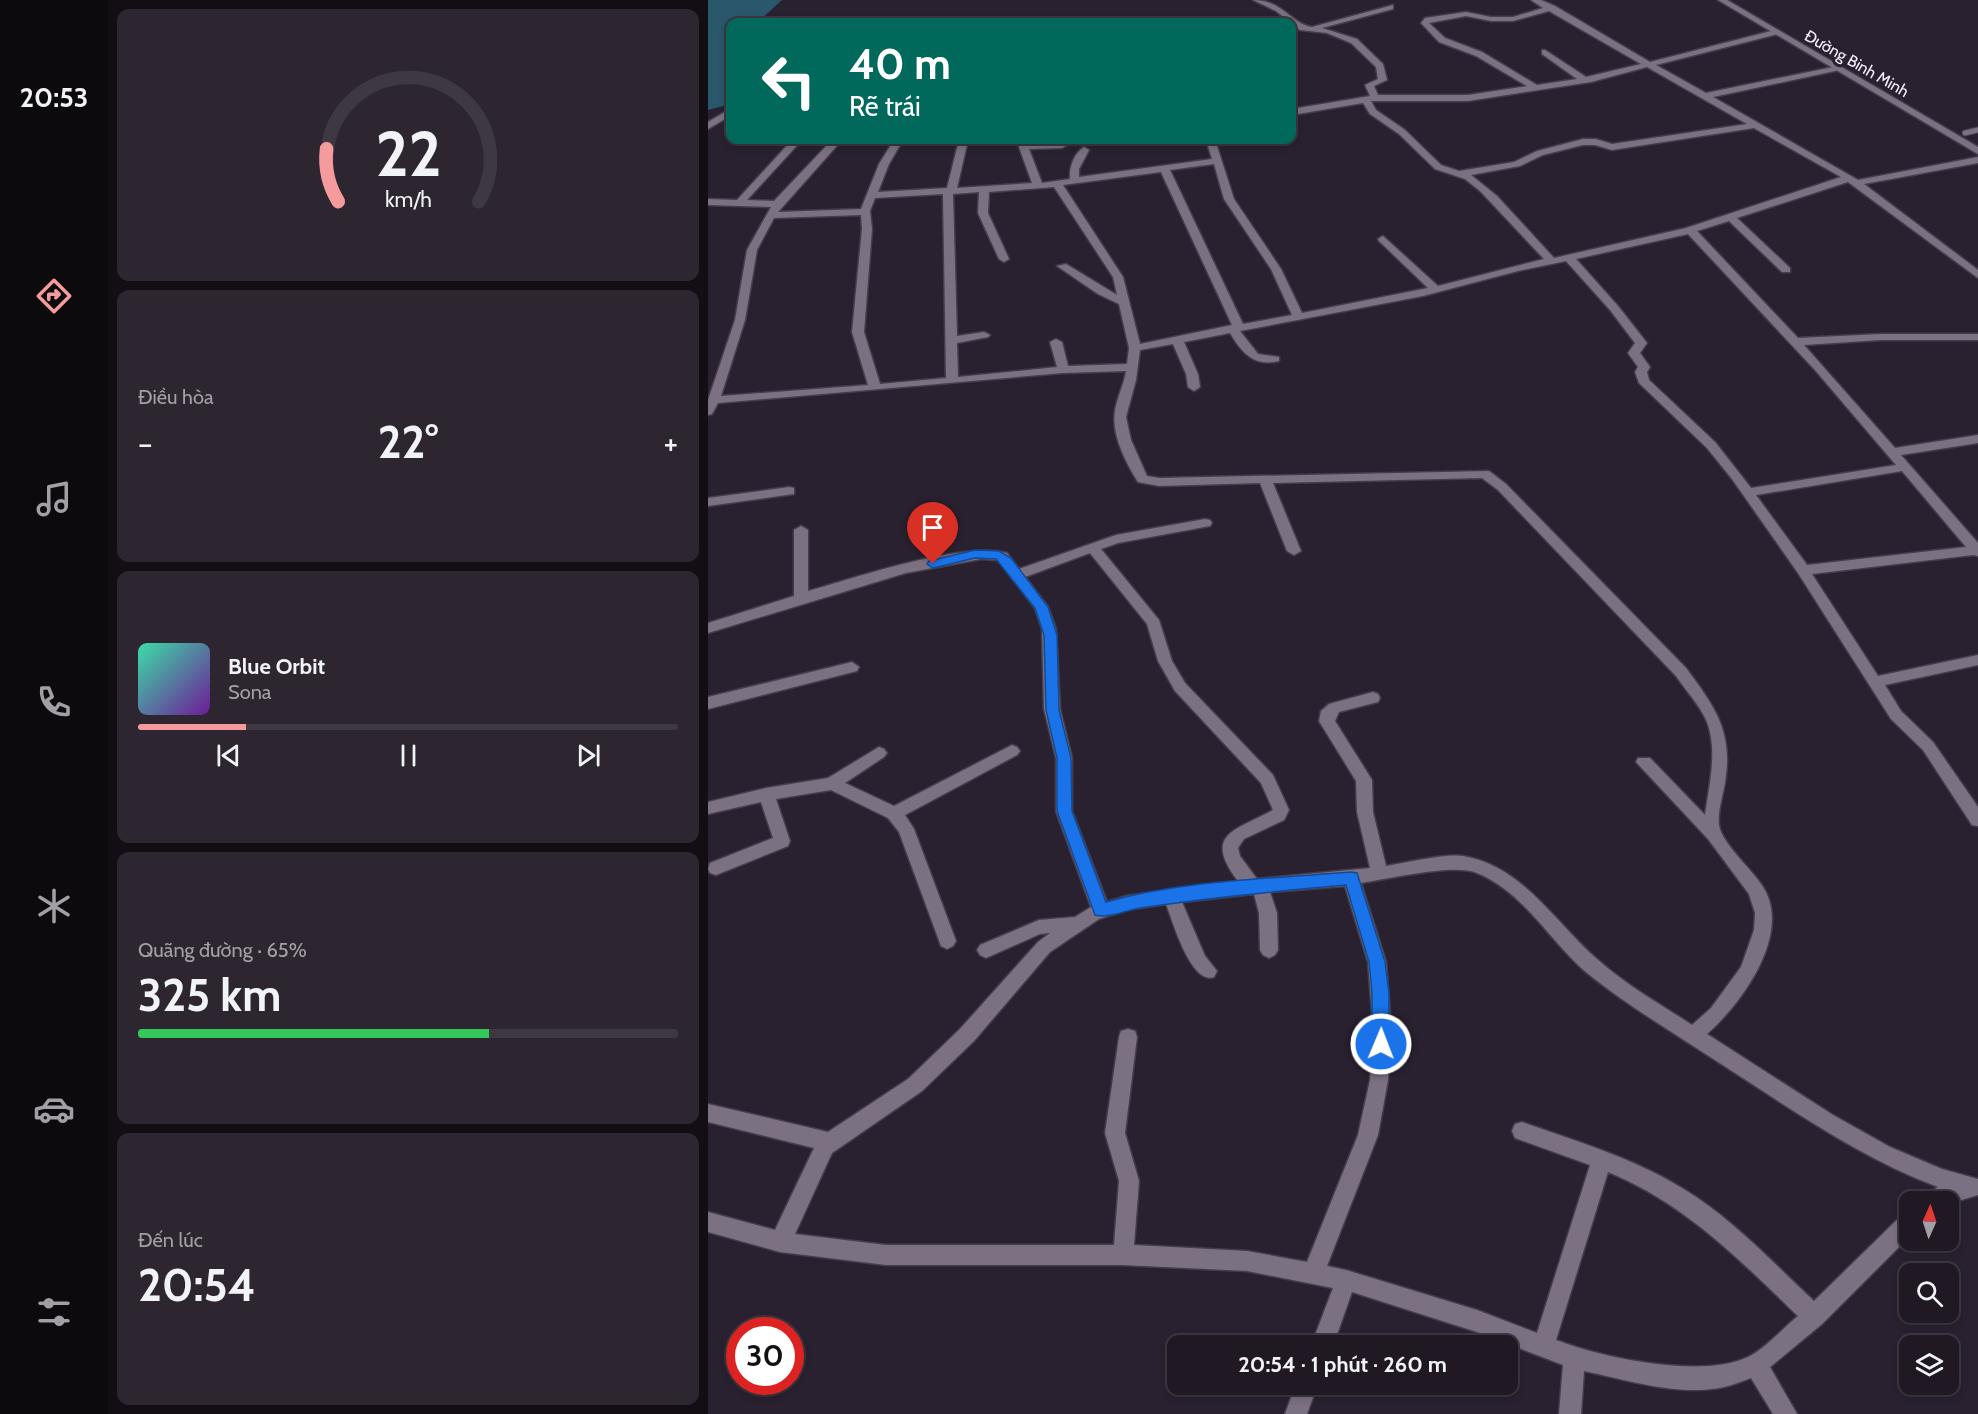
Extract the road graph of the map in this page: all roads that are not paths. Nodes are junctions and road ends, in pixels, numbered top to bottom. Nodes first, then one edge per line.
1 (1257, 0) edge
2 (1535, 0) edge
3 (1722, 0) edge
4 (1737, 0) edge
5 (1390, 7) dead end
6 (1552, 8) junction
7 (1290, 18) edge
8 (1296, 22) edge
9 (1314, 29) junction
10 (1775, 32) junction
11 (1804, 39) junction
12 (1791, 42) junction
13 (1545, 52) dead end
14 (1652, 65) junction
15 (1835, 68) junction
16 (1585, 80) junction
17 (1536, 88) junction
18 (1706, 96) junction
19 (1370, 99) junction
20 (1296, 111) edge
21 (726, 115) edge
22 (708, 126) edge
23 (1757, 126) junction
24 (1978, 130) edge
25 (1965, 133) junction
26 (1978, 140) edge
27 (793, 144) edge
28 (833, 144) edge
29 (896, 144) edge
30 (962, 144) edge
31 (1025, 144) edge
32 (1044, 144) edge
33 (1212, 144) edge
34 (1062, 145) dead end
35 (1084, 150) dead end
36 (1978, 151) edge
37 (1978, 160) edge
38 (1217, 161) junction
39 (1165, 170) junction
40 (1460, 174) junction
41 (1853, 181) junction
42 (1075, 182) junction
43 (1057, 184) junction
44 (1038, 186) junction
45 (984, 190) junction
46 (950, 192) junction
47 (872, 195) junction
48 (741, 201) junction
49 (708, 202) edge
50 (777, 204) junction
51 (865, 212) junction
52 (769, 215) junction
53 (1730, 216) junction
54 (1690, 230) junction
55 (1383, 239) dead end
56 (1569, 258) junction
57 (1004, 259) dead end
58 (1551, 262) junction
59 (1062, 266) dead end
60 (1786, 270) dead end
61 (1978, 275) edge
62 (1436, 290) junction
63 (1123, 302) junction
64 (1298, 315) junction
65 (1236, 328) junction
66 (984, 335) dead end
67 (1978, 337) edge
68 (1177, 339) junction
69 (950, 341) junction
70 (1056, 342) dead end
71 (1794, 342) junction
72 (1135, 348) junction
73 (1275, 359) dead end
74 (1132, 368) junction
75 (1064, 370) junction
76 (952, 380) junction
77 (1194, 387) dead end
78 (875, 388) junction
79 (714, 400) junction
80 (708, 411) edge
81 (1978, 439) edge
82 (1893, 452) junction
83 (1905, 467) junction
84 (1265, 479) junction
85 (789, 491) dead end
86 (1748, 492) junction
87 (708, 502) edge
88 (1205, 523) dead end
89 (801, 530) dead end
90 (1092, 547) junction
91 (1294, 551) dead end
92 (1977, 551) edge
93 (1803, 570) junction
94 (1016, 574) junction
95 (801, 598) junction
96 (708, 628) edge
97 (1978, 660) edge
98 (852, 667) dead end
99 (1874, 682) junction
100 (1373, 698) dead end
101 (708, 703) edge
102 (1012, 751) dead end
103 (879, 753) dead end
104 (1644, 762) dead end
105 (937, 783) dead end
106 (832, 784) junction
107 (766, 794) junction
108 (708, 808) edge
109 (891, 811) junction
110 (1978, 820) edge
111 (1713, 834) junction
112 (716, 868) dead end
113 (1380, 874) junction
114 (1351, 878) junction
115 (1256, 887) junction
116 (1171, 897) junction
117 (1101, 910) junction
118 (1076, 924) junction
119 (947, 941) dead end
120 (986, 950) dead end
121 (1269, 950) dead end
122 (1208, 971) dead end
123 (1693, 1035) junction
124 (1128, 1037) dead end
125 (708, 1113) edge
126 (1522, 1131) dead end
127 (829, 1142) junction
128 (1601, 1161) junction
129 (1976, 1187) edge
130 (1948, 1191) edge
131 (708, 1222) edge
132 (1899, 1232) edge
133 (780, 1242) junction
134 (1124, 1255) junction
135 (1313, 1274) junction
136 (1346, 1280) junction
137 (1814, 1316) junction
138 (1326, 1335) edge
139 (1544, 1346) junction
140 (1574, 1358) junction
141 (1756, 1365) junction
142 (1303, 1395) edge
143 (1296, 1414) edge
144 (1570, 1414) edge
145 (1786, 1414) edge

1 - 7 street
2 - 6 street
3 - 10 street, Đường Binh Minh
4 - 11 street, Đường Binh Minh
5 - 9 street
6 - 14 street
6 - 17 street
8 - 9 street
9 - 19 street
10 - 12 street, Đường Binh Minh
10 - 14 street
11 - 12 street
11 - 25 street, Đường Binh Minh
12 - 15 street, Đường Binh Minh
13 - 16 street
14 - 16 street
14 - 18 street
15 - 18 street
15 - 36 street, Đường Binh Minh
16 - 17 street
17 - 19 street
18 - 23 street
19 - 20 street
19 - 40 street
21 - 22 street
23 - 40 street
23 - 41 street
24 - 25 lane
25 - 26 street, Đường Binh Minh
27 - 48 street
28 - 50 street
29 - 47 street
30 - 46 street
31 - 44 street
32 - 34 street
33 - 38 street
35 - 42 street
37 - 41 street
38 - 39 street
38 - 64 street
39 - 42 street
39 - 65 street
40 - 58 street
41 - 53 street
41 - 61 street
42 - 43 street
43 - 44 street
43 - 63 street
44 - 45 street
45 - 46 street
45 - 57 street
46 - 47 street
46 - 69 street
47 - 51 street
48 - 49 street
48 - 50 street
50 - 52 street
51 - 52 street
51 - 78 street
52 - 79 street
53 - 54 street
53 - 60 street
54 - 56 street
54 - 71 street
55 - 62 street
56 - 58 street
56 - 86 street
58 - 62 street
59 - 63 street
62 - 64 street
63 - 72 street
64 - 65 street
65 - 68 street
65 - 73 street
66 - 69 street
67 - 71 street
68 - 72 street
68 - 77 street
69 - 76 street
70 - 75 street
71 - 82 street
72 - 74 street
74 - 75 street
74 - 84 street
75 - 76 street
76 - 78 street
78 - 79 street
79 - 80 street
81 - 82 street
82 - 83 street
83 - 86 street
83 - 92 street
84 - 91 street
84 - 111 street
85 - 87 street
86 - 93 street
88 - 90 street
89 - 95 street
90 - 94 street
90 - 115 street
92 - 93 street
93 - 99 street
94 - 95 street
94 - 117 street
95 - 96 street
97 - 99 street
98 - 101 street
99 - 110 street
100 - 113 street
102 - 109 street
103 - 106 street
104 - 111 street
105 - 109 street
106 - 107 street
106 - 109 street
107 - 108 street
107 - 112 street
109 - 119 street
111 - 123 street
113 - 114 street
113 - 123 street
114 - 115 street
114 - 135 street
115 - 116 street
115 - 121 street
116 - 117 street
116 - 122 street
117 - 118 street
118 - 120 street
118 - 127 street
123 - 129 street
124 - 134 street
125 - 127 street
126 - 128 street
127 - 133 street
128 - 137 street
128 - 139 street
129 - 130 street
131 - 133 street
132 - 137 street
133 - 134 street
134 - 135 street
135 - 136 street
136 - 138 street
136 - 139 street
137 - 141 street
139 - 140 street
140 - 141 street
140 - 144 street
141 - 145 street
142 - 143 street

